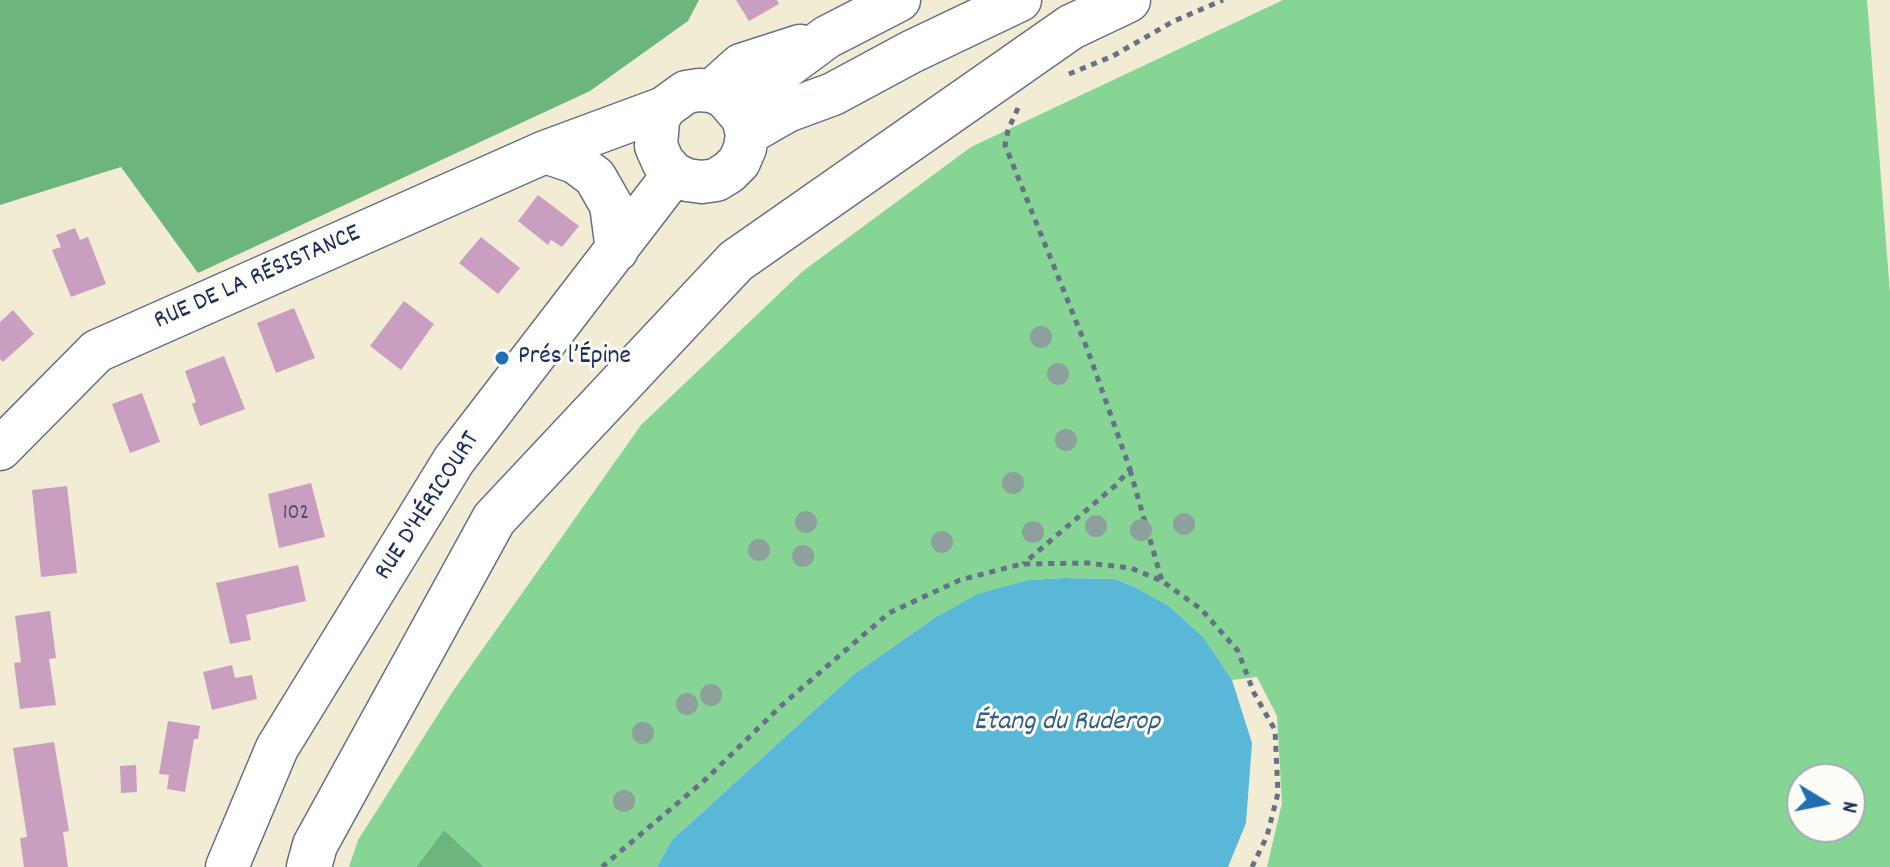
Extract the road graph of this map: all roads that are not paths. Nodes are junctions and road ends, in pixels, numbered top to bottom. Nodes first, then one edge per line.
1 (899, 0) edge
2 (1020, 0) edge
3 (1128, 0) edge
4 (827, 37) junction
5 (712, 91) junction
6 (745, 126) junction
7 (665, 143) junction
8 (545, 152) junction
9 (617, 250) junction
10 (0, 449) edge
11 (227, 867) edge
12 (309, 867) edge

1 - 4 street
2 - 6 street
3 - 12 main road
4 - 5 street
4 - 6 street
5 - 6 street
5 - 7 street
6 - 7 street
7 - 8 street, RUE DE LA RÉSISTANCE
7 - 9 street, RUE D'HÉRICOURT
8 - 9 street
8 - 10 street, RUE DE LA RÉSISTANCE
9 - 11 street, RUE D'HÉRICOURT

